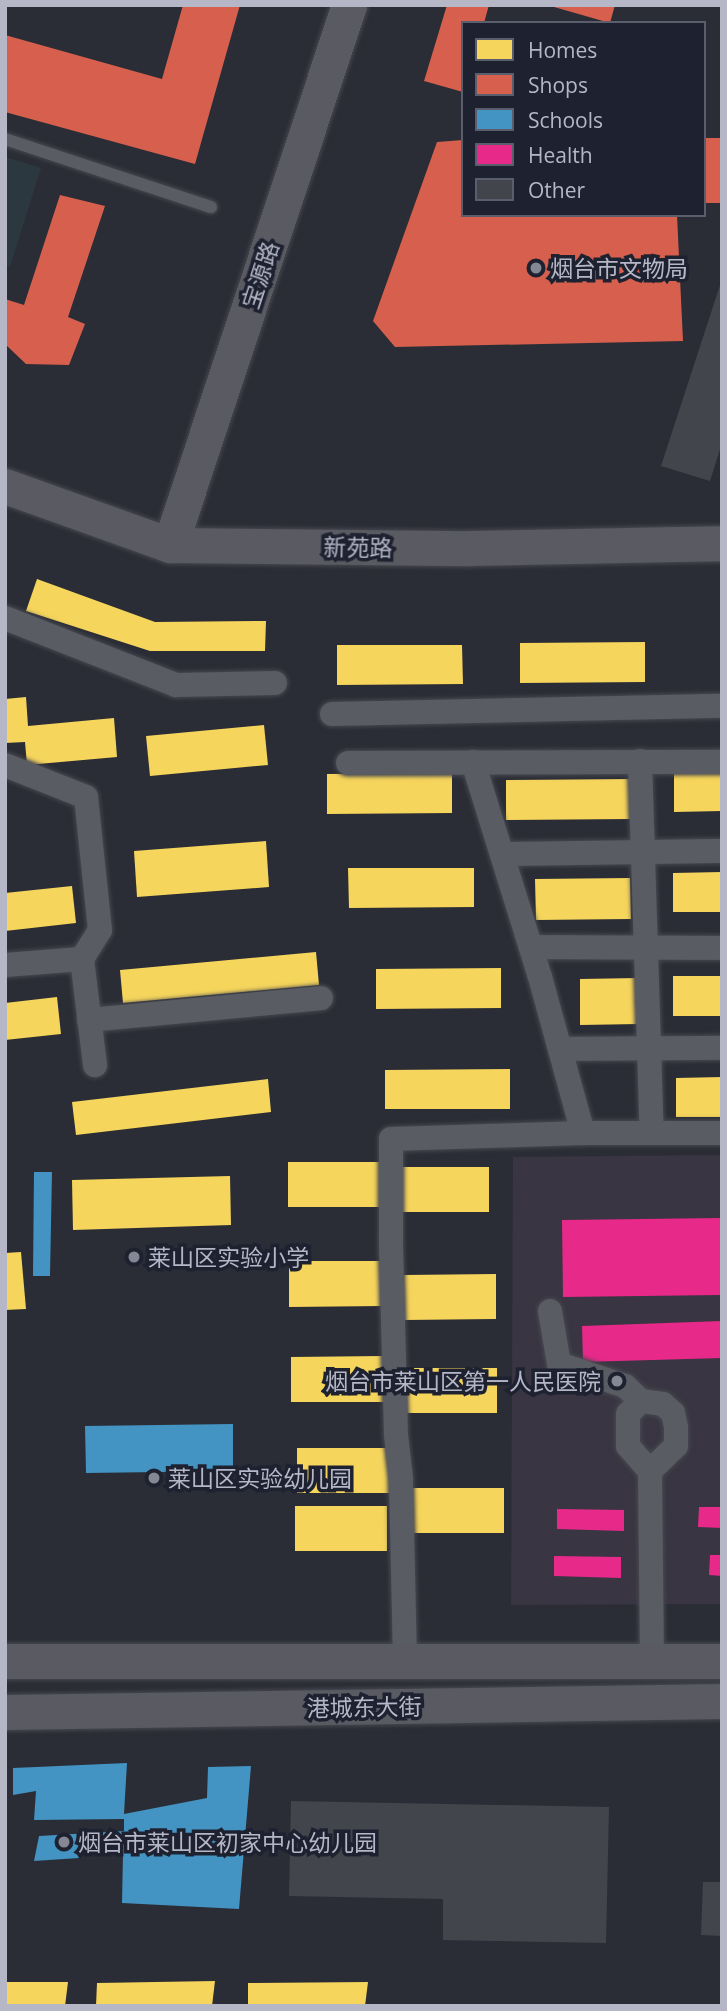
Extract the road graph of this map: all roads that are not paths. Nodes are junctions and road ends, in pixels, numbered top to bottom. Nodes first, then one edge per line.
1 (349, 5) edge
2 (5, 139) edge
3 (211, 207) dead end
4 (5, 486) edge
5 (722, 543) edge
6 (170, 545) junction
7 (5, 618) edge
8 (275, 683) dead end
9 (722, 706) edge
10 (332, 714) dead end
11 (640, 761) junction
12 (473, 762) junction
13 (722, 762) edge
14 (348, 763) dead end
15 (5, 765) edge
16 (643, 850) junction
17 (722, 851) edge
18 (502, 854) junction
19 (531, 947) junction
20 (648, 948) junction
21 (722, 948) edge
22 (82, 959) junction
23 (5, 965) edge
24 (321, 998) dead end
25 (89, 1020) junction
26 (650, 1048) junction
27 (722, 1048) edge
28 (560, 1049) junction
29 (95, 1065) dead end
30 (583, 1133) junction
31 (652, 1133) junction
32 (722, 1133) edge
33 (550, 1311) dead end
34 (641, 1401) junction
35 (650, 1471) junction
36 (405, 1660) junction
37 (5, 1661) edge
38 (652, 1661) junction
39 (722, 1661) edge
40 (722, 1701) edge
41 (5, 1712) edge

1 - 6 main road, 宝源路
2 - 3 lane
4 - 6 main road, 新苑路
5 - 6 main road, 新苑路
7 - 8 street
9 - 10 street
11 - 12 street
11 - 13 street
11 - 16 street
12 - 14 street
12 - 18 street
15 - 22 street
16 - 17 street
16 - 18 street
16 - 20 street
18 - 19 street
19 - 20 street
19 - 28 street
20 - 21 street
20 - 26 street
22 - 23 street
22 - 25 street
24 - 25 street
25 - 29 street
26 - 27 street
26 - 28 street
26 - 31 street
28 - 30 street
30 - 31 street
30 - 36 street
31 - 32 street
33 - 34 street
34 - 35 street
34 - 35 street
35 - 38 street
36 - 37 main road, 港城东大街
36 - 38 main road, 港城东大街
38 - 39 main road, 港城东大街
40 - 41 main road, 港城东大街

